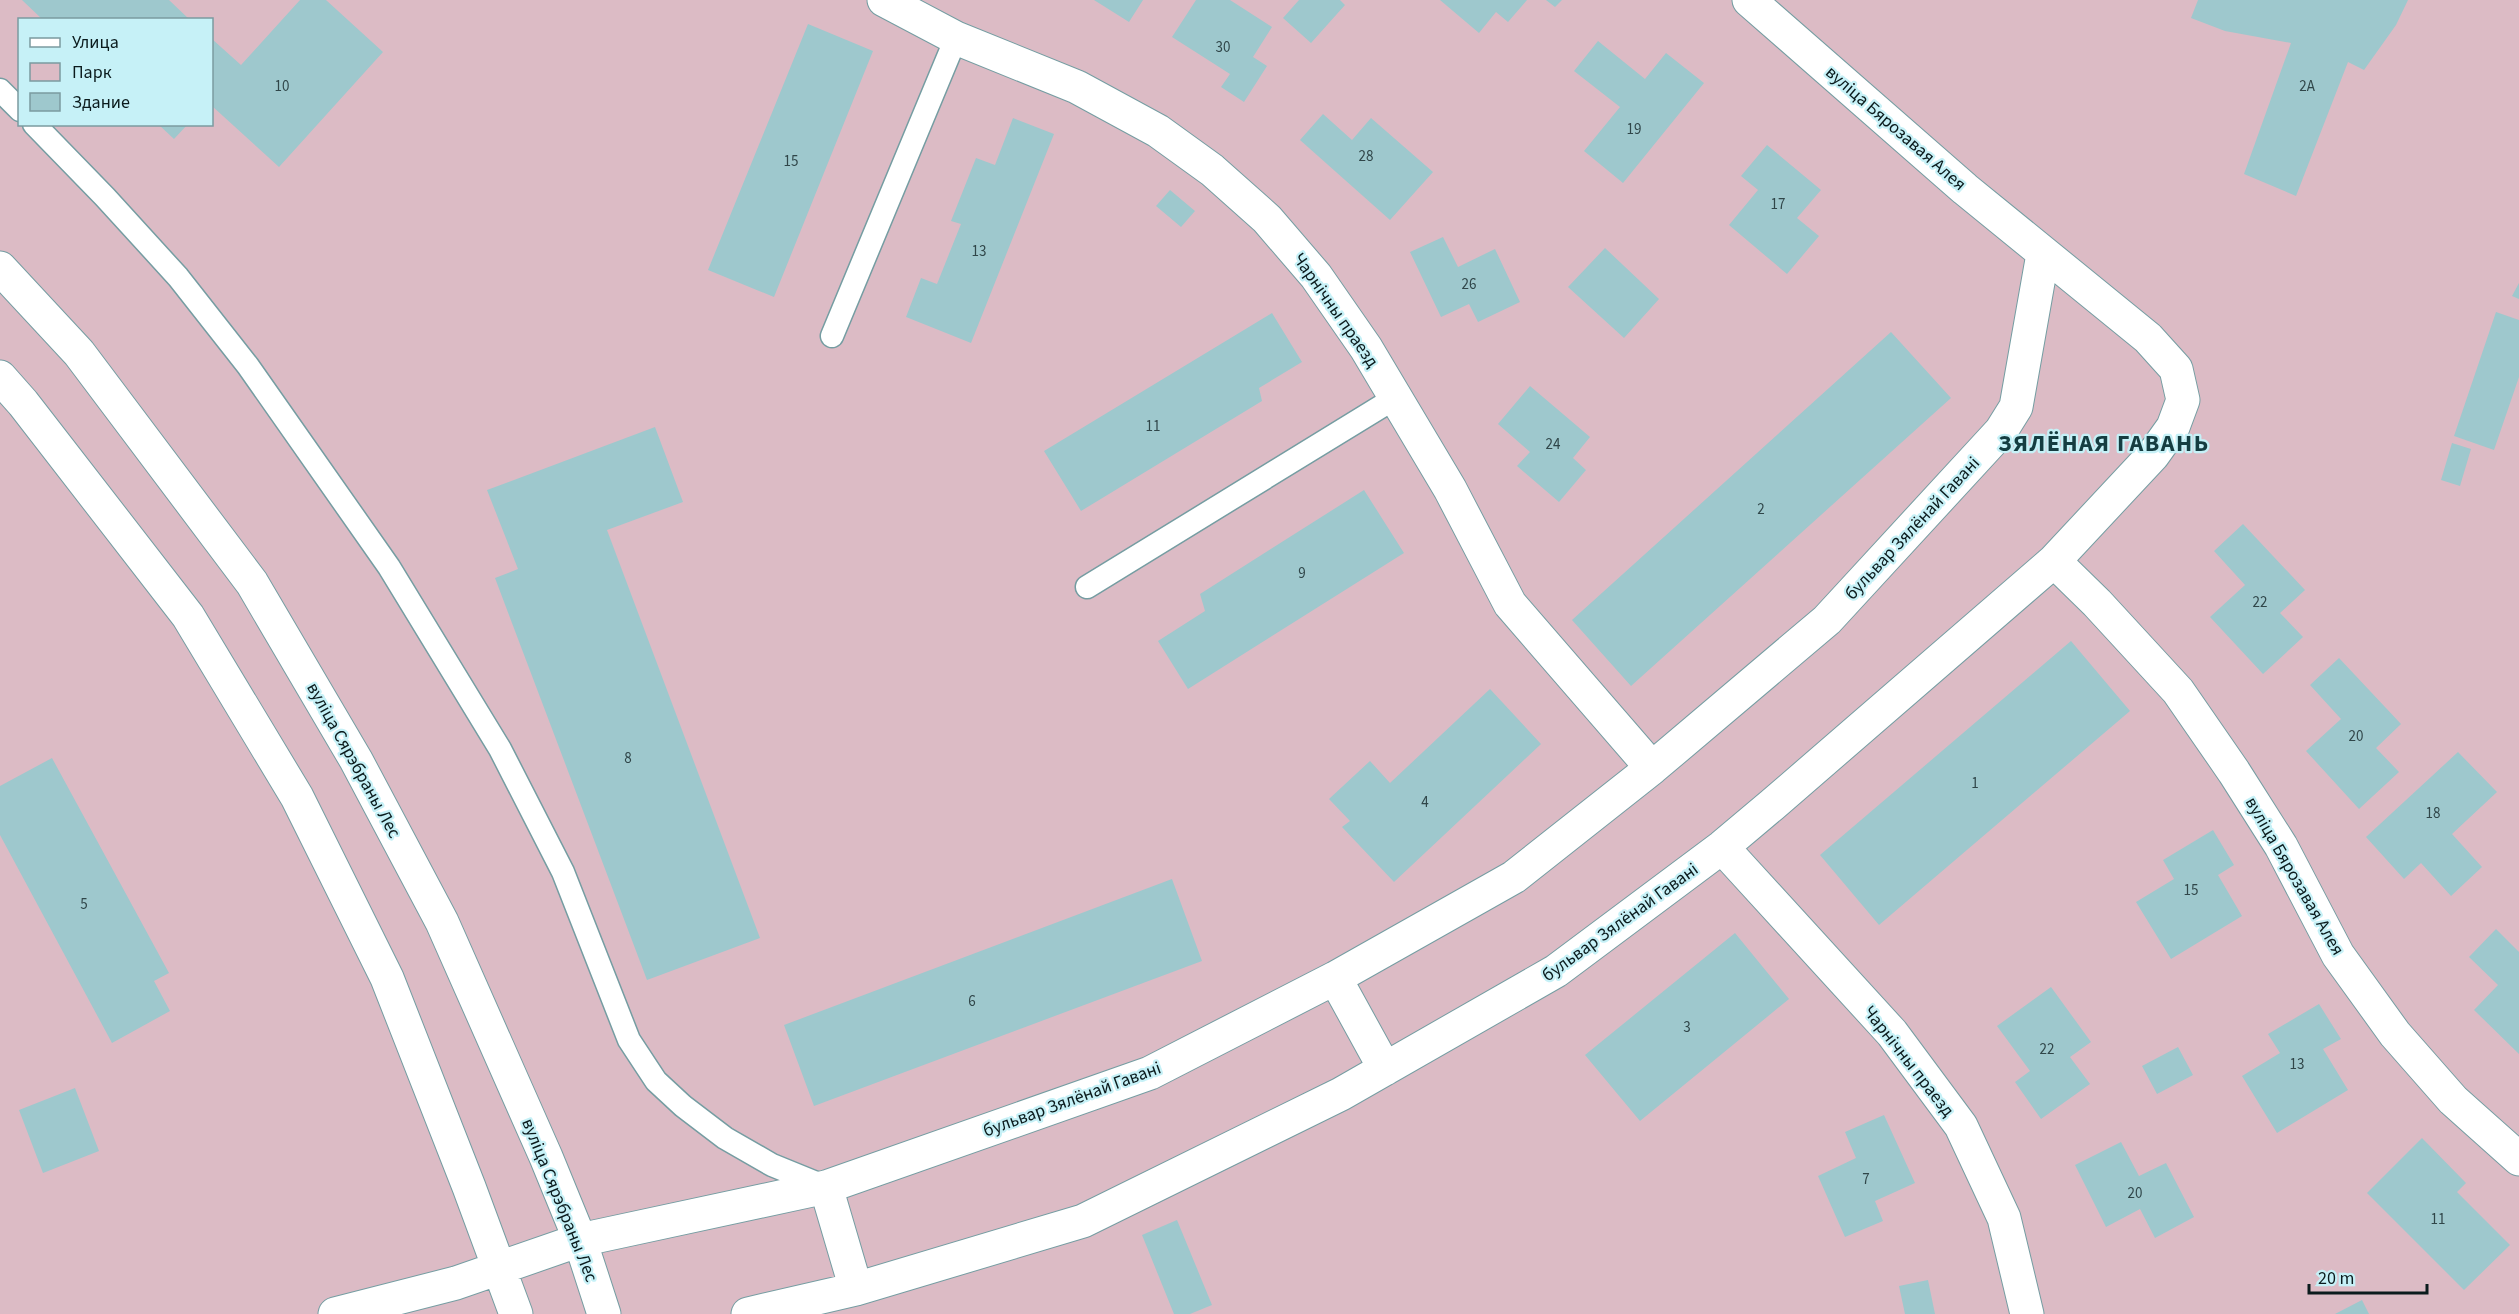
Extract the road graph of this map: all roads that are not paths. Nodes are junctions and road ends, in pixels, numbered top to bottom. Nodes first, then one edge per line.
1 (884, 0) edge
2 (1749, 0) edge
3 (956, 38) junction
4 (0, 90) edge
5 (18, 108) edge
6 (36, 126) edge
7 (2043, 254) junction
8 (0, 268) edge
9 (832, 336) dead end
10 (0, 377) edge
11 (1395, 398) junction
12 (2054, 561) junction
13 (1087, 586) dead end
14 (1652, 768) junction
15 (1722, 847) junction
16 (1335, 978) junction
17 (1385, 1069) junction
18 (2519, 1159) edge
19 (826, 1187) junction
20 (579, 1240) junction
21 (498, 1269) junction
22 (856, 1289) junction
23 (335, 1314) edge
24 (516, 1314) edge
25 (604, 1314) edge
26 (748, 1314) edge
27 (2027, 1314) edge

1 - 3 street, Чарнічны праезд
2 - 7 street, вуліца Бярозавая Алея
3 - 9 lane
3 - 11 street, Чарнічны праезд
4 - 5 lane
6 - 19 lane
7 - 12 street, бульвар Зялёнай Гавані
7 - 14 street, бульвар Зялёнай Гавані
8 - 20 street, вуліца Сярэбраны Лес
10 - 21 street
11 - 13 lane
11 - 14 street, Чарнічны праезд
12 - 15 street, бульвар Зялёнай Гавані
12 - 18 street, вуліца Бярозавая Алея
14 - 16 street, бульвар Зялёнай Гавані
15 - 17 street, бульвар Зялёнай Гавані
15 - 27 street, Чарнічны праезд
16 - 17 street
16 - 19 street, бульвар Зялёнай Гавані
17 - 22 street, бульвар Зялёнай Гавані
19 - 20 street, бульвар Зялёнай Гавані
19 - 22 street
20 - 21 street, бульвар Зялёнай Гавані
20 - 25 street, вуліца Сярэбраны Лес
21 - 23 street, бульвар Зялёнай Гавані
21 - 24 street
22 - 26 street, бульвар Зялёнай Гавані

